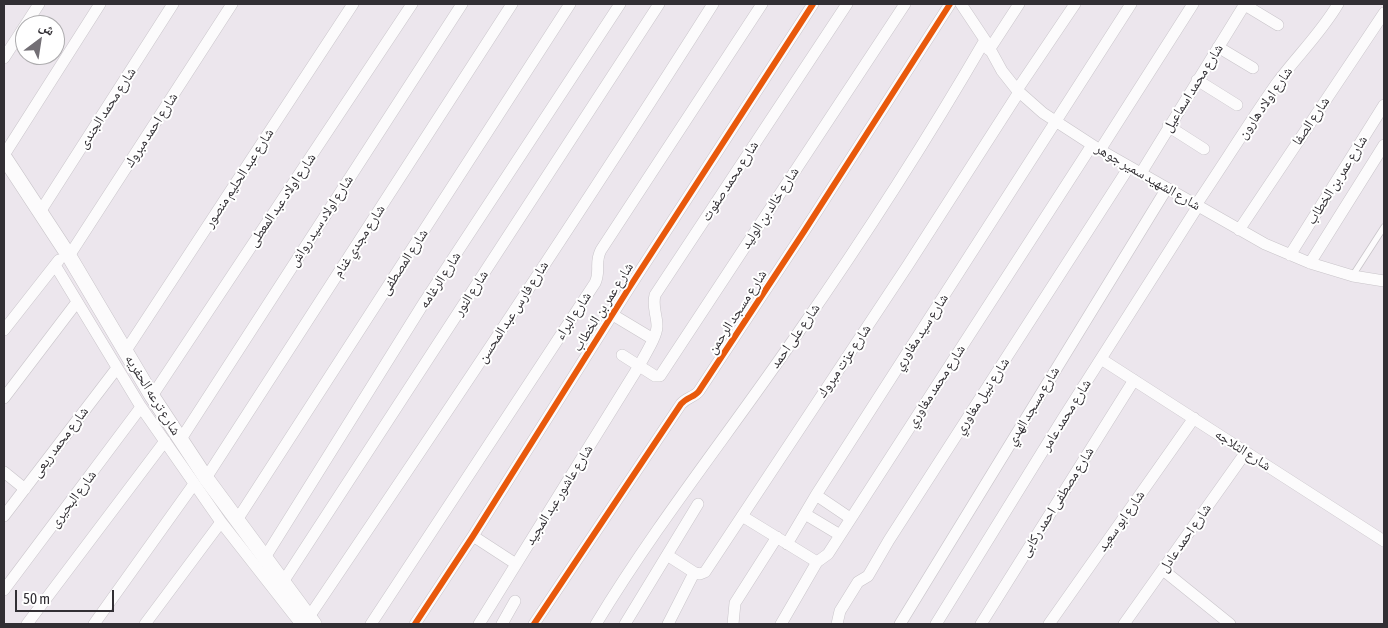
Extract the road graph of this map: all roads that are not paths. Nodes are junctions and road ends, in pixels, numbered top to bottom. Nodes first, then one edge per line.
1 (39, 4) edge
2 (100, 4) edge
3 (173, 4) edge
4 (232, 4) edge
5 (353, 4) edge
6 (412, 4) edge
7 (462, 4) edge
8 (512, 4) edge
9 (570, 4) edge
10 (620, 4) edge
11 (658, 4) edge
12 (713, 4) edge
13 (762, 4) edge
14 (813, 4) edge
15 (847, 4) edge
16 (905, 4) edge
17 (950, 4) edge
18 (962, 4) edge
19 (1019, 4) edge
20 (1075, 4) edge
21 (1132, 4) edge
22 (1193, 4) edge
23 (1245, 4) edge
24 (1338, 4) edge
25 (1384, 13) edge
26 (1278, 25) dead end
27 (987, 45) junction
28 (1218, 48) junction
29 (4, 58) edge
30 (1253, 68) dead end
31 (1198, 80) junction
32 (1018, 91) junction
33 (1236, 105) dead end
34 (1384, 105) edge
35 (1057, 122) junction
36 (1168, 126) junction
37 (1384, 146) edge
38 (1096, 148) junction
39 (1204, 149) dead end
40 (4, 156) edge
41 (1129, 167) junction
42 (1141, 173) junction
43 (1167, 188) junction
44 (1197, 206) junction
45 (40, 212) junction
46 (1384, 227) edge
47 (1239, 230) junction
48 (68, 254) junction
49 (1290, 255) junction
50 (1310, 263) junction
51 (55, 265) junction
52 (1353, 276) junction
53 (1384, 281) edge
54 (77, 302) junction
55 (613, 314) junction
56 (4, 330) edge
57 (653, 339) junction
58 (125, 352) junction
59 (622, 355) dead end
60 (1101, 359) junction
61 (639, 366) junction
62 (117, 368) junction
63 (1134, 380) junction
64 (4, 398) edge
65 (147, 402) junction
66 (1194, 418) junction
67 (181, 439) junction
68 (165, 441) junction
69 (1246, 452) junction
70 (4, 472) edge
71 (200, 481) junction
72 (25, 489) junction
73 (816, 495) junction
74 (698, 504) dead end
75 (805, 514) junction
76 (4, 516) edge
77 (742, 516) junction
78 (850, 518) junction
79 (237, 520) junction
80 (221, 522) junction
81 (840, 535) junction
82 (473, 536) junction
83 (782, 540) junction
84 (1384, 541) edge
85 (666, 555) junction
86 (264, 559) junction
87 (816, 562) junction
88 (516, 564) junction
89 (1163, 570) junction
90 (695, 573) junction
91 (284, 582) junction
92 (4, 590) edge
93 (515, 601) dead end
94 (308, 622) edge
95 (27, 624) edge
96 (94, 624) edge
97 (146, 624) edge
98 (371, 624) edge
99 (415, 624) edge
100 (479, 624) edge
101 (502, 624) edge
102 (534, 624) edge
103 (596, 624) edge
104 (625, 624) edge
105 (668, 624) edge
106 (733, 624) edge
107 (780, 624) edge
108 (837, 624) edge
109 (900, 624) edge
110 (936, 624) edge
111 (981, 624) edge
112 (1049, 624) edge
113 (1124, 624) edge
114 (1230, 624) edge

1 - 29 street
2 - 40 street
3 - 45 street, شارع محمد الجندى
4 - 48 street, شارع احمد مبروك
5 - 58 street, شارع عبد الحليم منصور
6 - 65 street, شارع اولاد عبد المعطى
7 - 67 street, شارع اولاد سيد رواش
8 - 71 street, شارع مجدي غنام
9 - 79 street, شارع المصطفى
10 - 86 street, شارع الرغامه
11 - 91 street, شارع النور
12 - 94 street, شارع فارس عبد المحسن
13 - 98 street, شارع البراء
14 - 55 street, شارع عمر بن الخطاب
15 - 57 street, شارع محمد صفوت
16 - 61 street, شارع خالد بن الوليد
17 - 102 street, شارع مسجد الرحمن
18 - 27 street, شارع الشهيد سمير جوهر
19 - 27 street, شارع على احمد
20 - 32 street, شارع عزت مبروك
21 - 35 street, شارع سيد مغاوري
22 - 38 street, شارع محمد مغاوري
23 - 26 street
23 - 28 street, شارع محمد اسماعيل
24 - 44 street, شارع اولاد هارون
25 - 47 street, شارع الصفا
27 - 32 street, شارع الشهيد سمير جوهر
27 - 103 street, شارع على احمد
28 - 30 street
28 - 31 street, شارع محمد اسماعيل
31 - 33 street
31 - 36 street, شارع محمد اسماعيل
32 - 35 street, شارع الشهيد سمير جوهر
32 - 77 street, شارع عزت مبروك
34 - 49 street, شارع عمر بن الخطاب
35 - 38 street, شارع الشهيد سمير جوهر
35 - 73 street, شارع سيد مغاوري
36 - 39 street
36 - 42 street, شارع محمد اسماعيل
37 - 50 street
38 - 41 street, شارع الشهيد سمير جوهر
38 - 78 street, شارع محمد مغاوري
40 - 45 street, شارع ترعه الحفريه
41 - 42 street, شارع الشهيد سمير جوهر
41 - 108 street, شارع نبيل مغاوري
42 - 43 street, شارع الشهيد سمير جوهر
43 - 44 street, شارع الشهيد سمير جوهر
43 - 109 street, شارع مسجد الهدي
44 - 47 street, شارع الشهيد سمير جوهر
44 - 60 street, شارع محمد عامر
45 - 48 street, شارع ترعه الحفريه
46 - 52 lane
47 - 49 street, شارع الشهيد سمير جوهر
48 - 51 street, شارع احمد مبروك
48 - 58 street, شارع ترعه الحفريه
49 - 50 street, شارع الشهيد سمير جوهر
50 - 52 street, شارع الشهيد سمير جوهر
51 - 54 street, شارع ترعه الحفريه
51 - 56 street, شارع احمد مبروك
52 - 53 street, شارع الشهيد سمير جوهر
54 - 62 street, شارع ترعه الحفريه
54 - 64 street
55 - 57 street, شارع عمر بن الخطاب
55 - 82 street, شارع عمر بن الخطاب
57 - 61 street, شارع محمد صفوت
58 - 65 street, شارع ترعه الحفريه
59 - 61 street, شارع خالد بن الوليد
60 - 63 street, شارع الثلاجه
60 - 110 street, شارع محمد عامر
61 - 88 street, شارع عاشور عبد المجيد
62 - 65 street, شارع ترعه الحفريه
62 - 72 street, شارع محمد ريعى
63 - 66 street, شارع الثلاجه
63 - 111 street, شارع مصطفى احمد ركابى
65 - 67 street, شارع ترعه الحفريه
65 - 68 street, شارع ترعه الحفريه
65 - 92 street, شارع البحيرى
66 - 69 street, شارع الثلاجه
66 - 112 street, شارع ابو سعيد
67 - 71 street, شارع ترعه الحفريه
68 - 71 street, شارع ترعه الحفريه
68 - 95 street
69 - 84 street, شارع الثلاجه
69 - 89 street, شارع احمد عادل
70 - 72 street
71 - 79 street, شارع ترعه الحفريه
71 - 80 street, شارع ترعه الحفريه
71 - 96 street, شارع مجدي غنام
72 - 76 street, شارع محمد ريعى
73 - 75 street, شارع سيد مغاوري
73 - 78 street
74 - 85 street
75 - 81 street
75 - 83 street, شارع سيد مغاوري
77 - 83 street
77 - 90 street, شارع عزت مبروك
78 - 81 street, شارع محمد مغاوري
79 - 86 street, شارع ترعه الحفريه
80 - 94 street, شارع ترعه الحفريه
80 - 97 street
81 - 87 street, شارع محمد مغاوري
82 - 88 street
82 - 99 street, شارع عمر بن الخطاب
83 - 87 street
83 - 106 street, شارع سيد مغاوري
85 - 90 street
85 - 104 street
86 - 91 street, شارع ترعه الحفريه
87 - 107 street, شارع محمد مغاوري
88 - 100 street, شارع عاشور عبد المجيد
89 - 113 street, شارع احمد عادل
89 - 114 street
90 - 105 street, شارع عزت مبروك
91 - 94 street, شارع ترعه الحفريه
93 - 101 street

